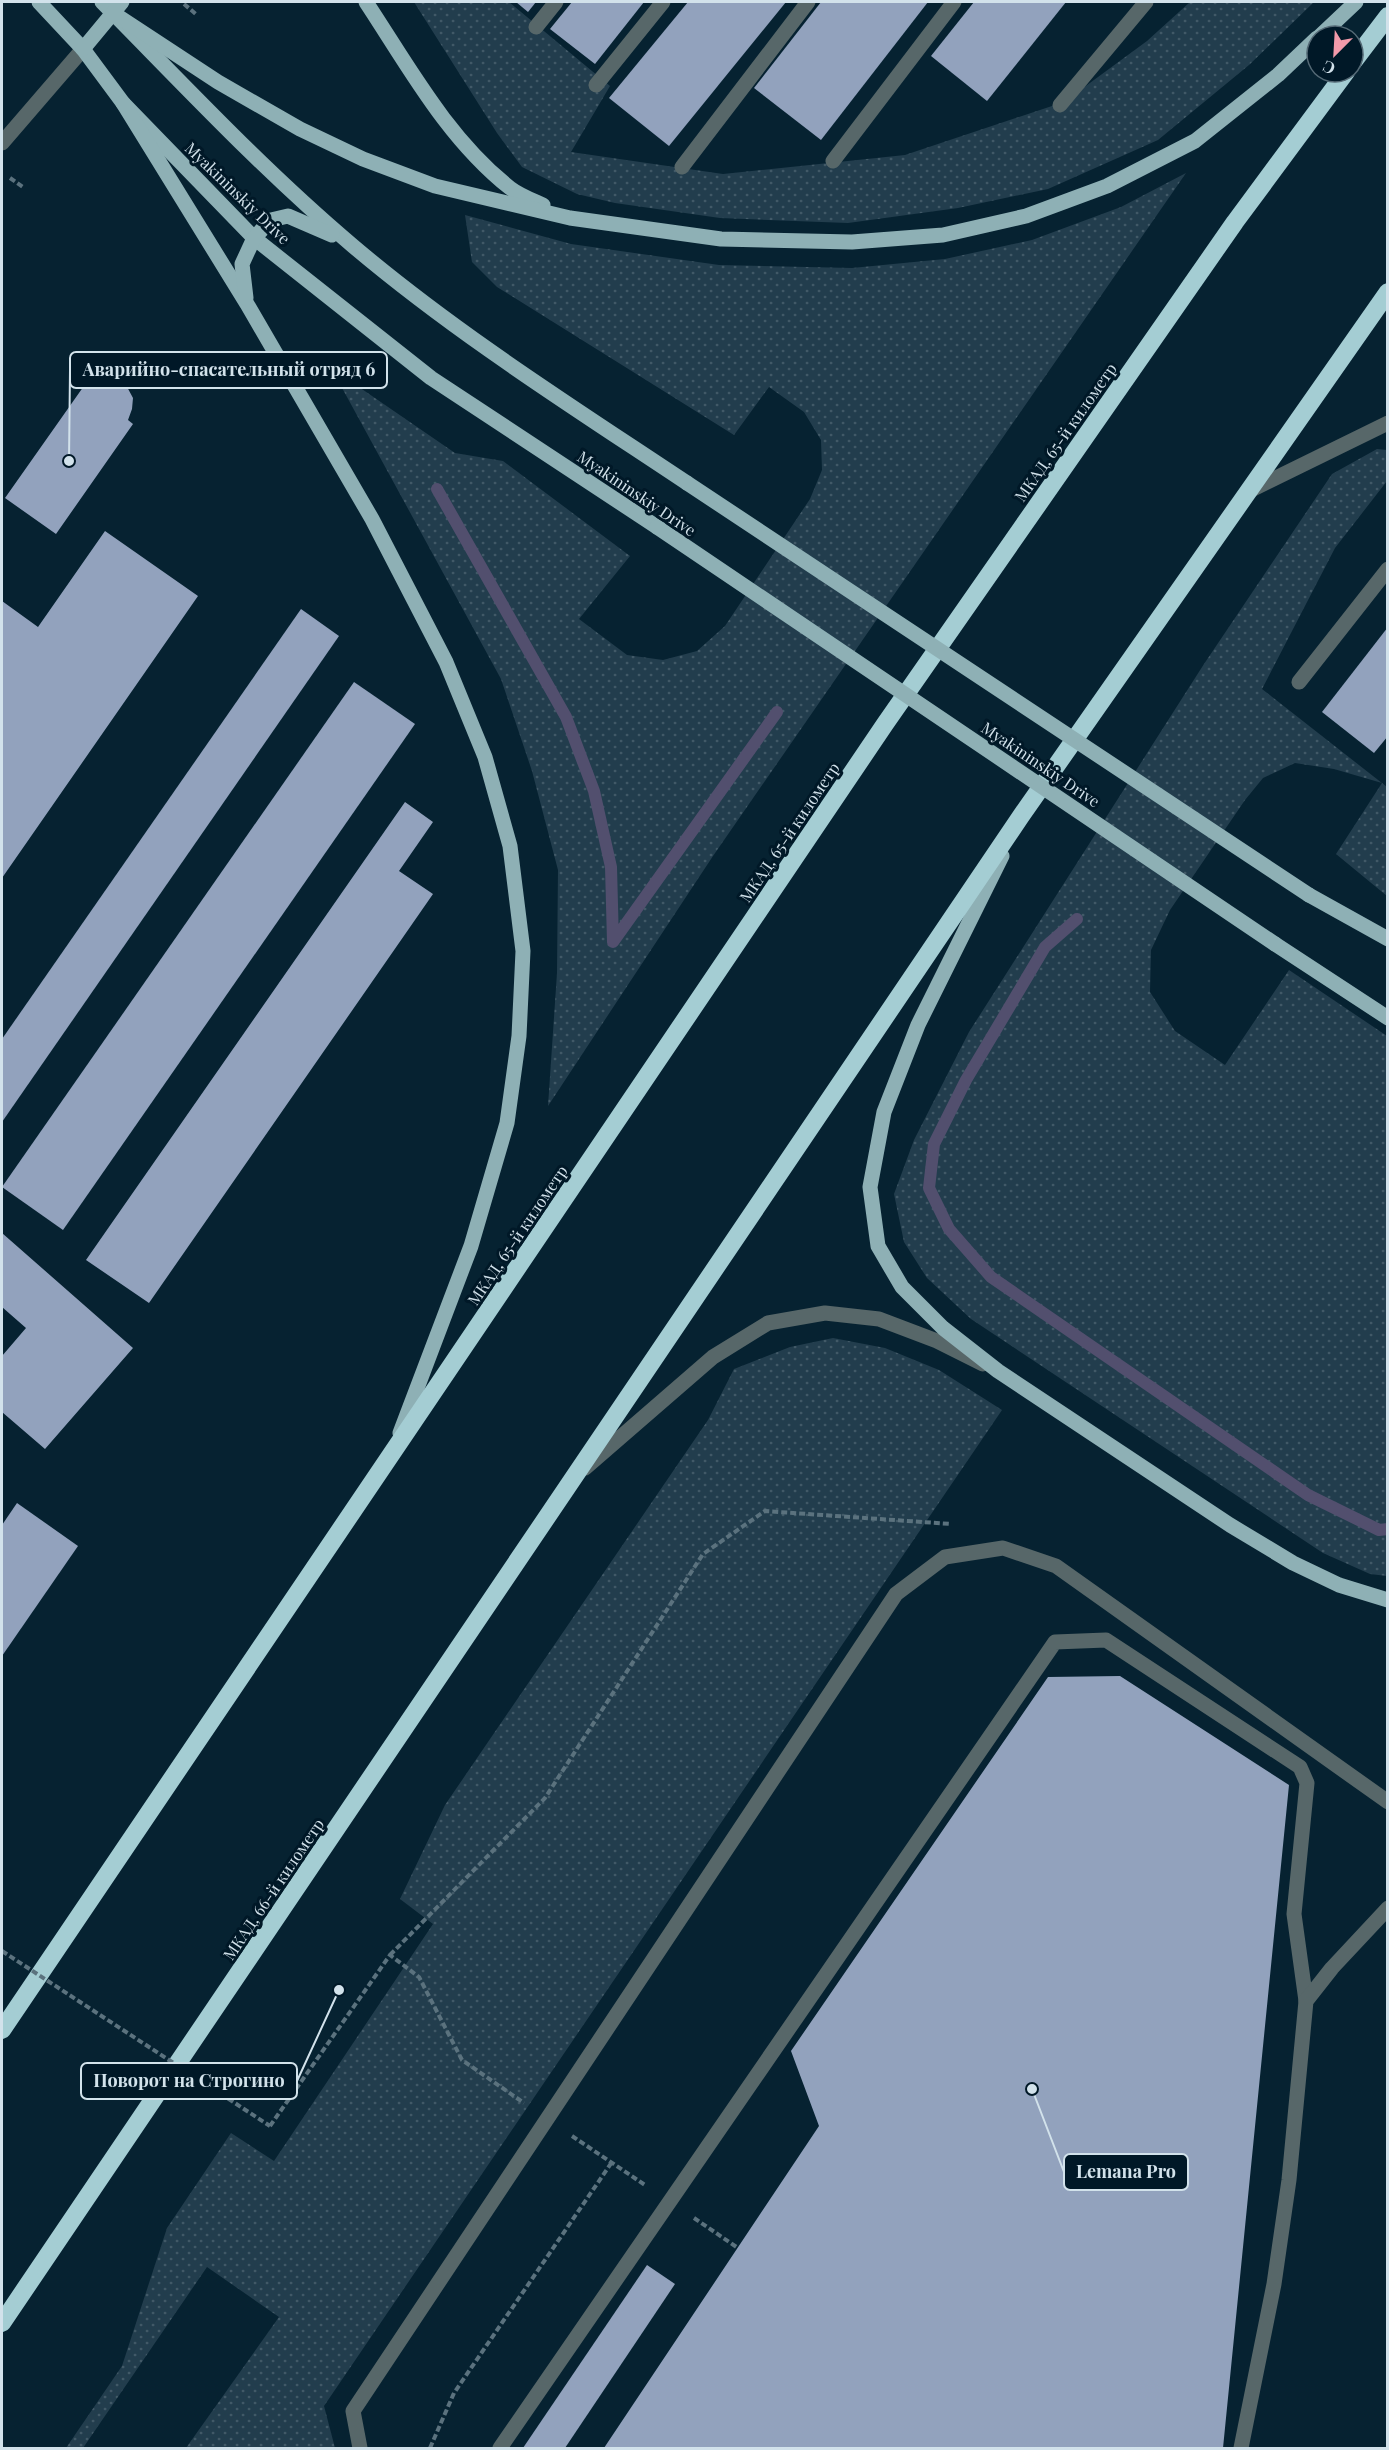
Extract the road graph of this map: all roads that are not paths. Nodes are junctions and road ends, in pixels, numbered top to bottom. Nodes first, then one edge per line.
1 (39, 2) edge
2 (102, 2) edge
3 (366, 2) edge
4 (556, 2) edge
5 (663, 2) edge
6 (808, 2) edge
7 (954, 2) edge
8 (1146, 2) edge
9 (1356, 2) edge
10 (117, 7) edge
11 (1388, 16) edge
12 (1332, 24) edge
13 (536, 27) dead end
14 (1365, 46) edge
15 (83, 49) junction
16 (1305, 49) edge
17 (1337, 84) edge
18 (596, 85) dead end
19 (123, 103) junction
20 (1060, 105) dead end
21 (2, 143) edge
22 (833, 161) dead end
23 (682, 167) dead end
24 (570, 218) junction
25 (254, 238) junction
26 (353, 246) junction
27 (1388, 292) edge
28 (247, 304) junction
29 (1388, 423) edge
30 (1247, 492) junction
31 (1388, 569) edge
32 (1299, 682) dead end
33 (1021, 816) junction
34 (1309, 896) junction
35 (1388, 939) edge
36 (1388, 948) edge
37 (1388, 1018) edge
38 (998, 1371) junction
39 (391, 1455) junction
40 (576, 1476) junction
41 (1388, 1600) edge
42 (1388, 1802) edge
43 (1388, 1908) edge
44 (1306, 2001) junction
45 (2, 2030) edge
46 (2, 2323) edge
47 (360, 2448) edge
48 (500, 2448) edge
49 (1241, 2448) edge

1 - 15 main road, Myakininskiy Drive
2 - 10 main road
3 - 24 main road
4 - 13 street
5 - 18 street
6 - 23 street
7 - 22 street
8 - 20 street
9 - 12 main road
10 - 15 main road
10 - 24 main road
10 - 26 main road
11 - 14 highway
15 - 19 main road, Myakininskiy Drive
15 - 21 street
16 - 24 main road
17 - 39 highway, МКАД, 65-й километр
19 - 25 main road, Myakininskiy Drive
19 - 28 main road
25 - 26 main road
25 - 28 main road
25 - 37 main road, Myakininskiy Drive, bridge
26 - 34 main road, bridge
27 - 30 highway
28 - 39 main road
29 - 30 street
30 - 33 highway
31 - 32 street
33 - 38 main road
33 - 40 highway
34 - 35 main road
34 - 36 street
38 - 40 street
38 - 41 main road
39 - 45 highway, МКАД, 65-й километр
40 - 46 highway, МКАД, 66-й километр
42 - 47 street
43 - 44 street
44 - 48 street
44 - 49 street

